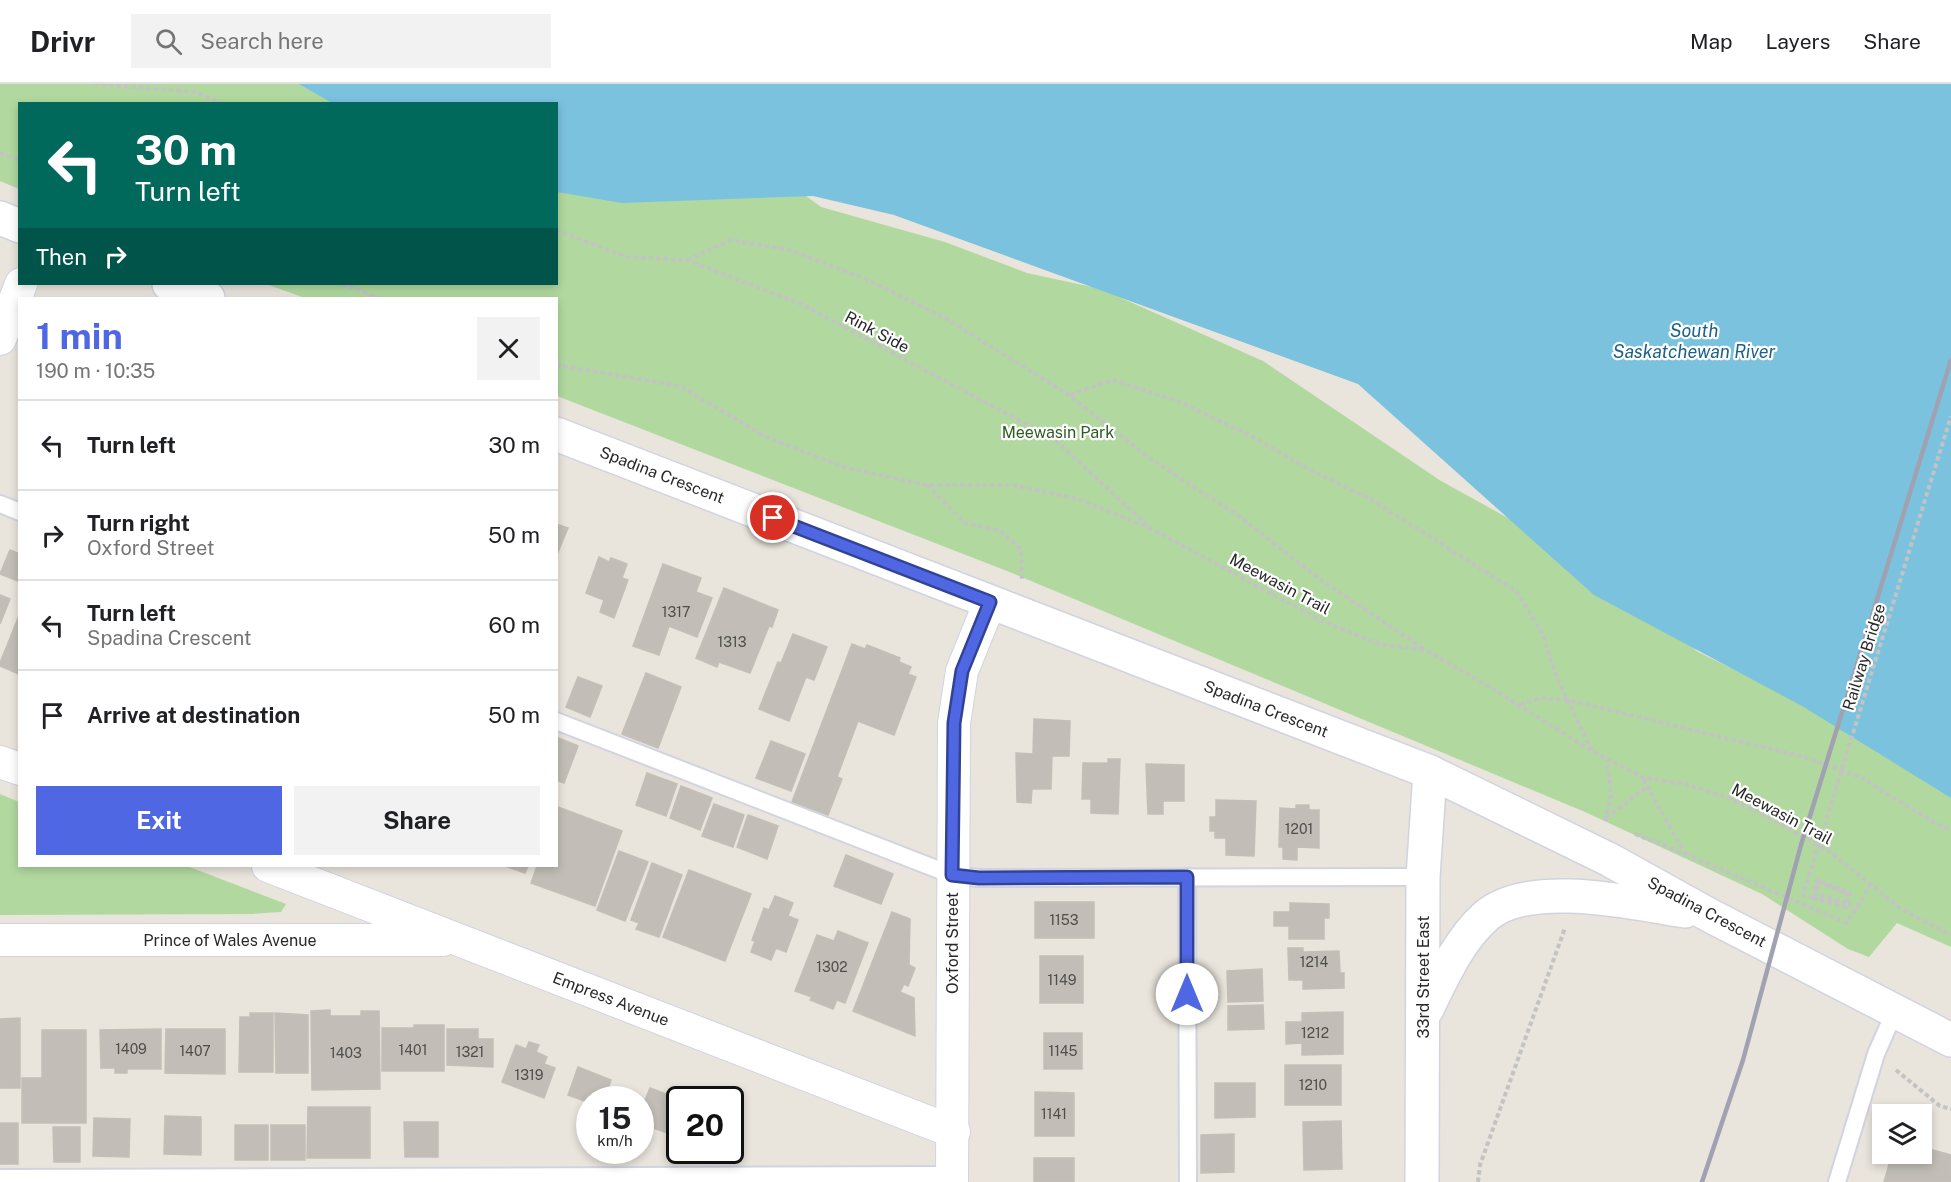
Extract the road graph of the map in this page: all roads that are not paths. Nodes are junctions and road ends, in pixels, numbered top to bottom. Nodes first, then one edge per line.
1 (0, 218) edge
2 (18, 225) edge
3 (21, 285) edge
4 (172, 285) edge
5 (205, 297) edge
6 (0, 339) edge
7 (558, 435) edge
8 (0, 504) edge
9 (18, 511) edge
10 (1002, 606) junction
11 (558, 722) edge
12 (0, 762) edge
13 (18, 768) edge
14 (1430, 772) junction
15 (271, 867) edge
16 (952, 875) junction
17 (1187, 877) junction
18 (1423, 877) junction
19 (1709, 915) junction
20 (0, 940) edge
21 (461, 940) junction
22 (1895, 1011) junction
23 (1422, 1018) junction
24 (1951, 1040) edge
25 (954, 1132) junction
26 (0, 1178) edge
27 (952, 1178) edge
28 (1188, 1182) edge
29 (1422, 1182) edge
30 (1837, 1182) edge

1 - 2 street
3 - 6 street
4 - 5 street
7 - 10 street, Spadina Crescent
8 - 9 lane
10 - 14 street, Spadina Crescent
10 - 16 street, Oxford Street
11 - 16 lane
12 - 13 street
14 - 18 street, 33rd Street East
14 - 19 street, Spadina Crescent
15 - 21 street, Empress Avenue
16 - 17 lane
16 - 25 street, Oxford Street
17 - 18 lane
17 - 28 lane
18 - 23 street, 33rd Street East
19 - 22 street, Spadina Crescent
19 - 23 street
20 - 21 street, Prince of Wales Avenue
21 - 25 street, Empress Avenue
22 - 24 street, Spadina Crescent
22 - 30 lane
23 - 29 street, 33rd Street East
25 - 27 street, Oxford Street
26 - 27 lane

